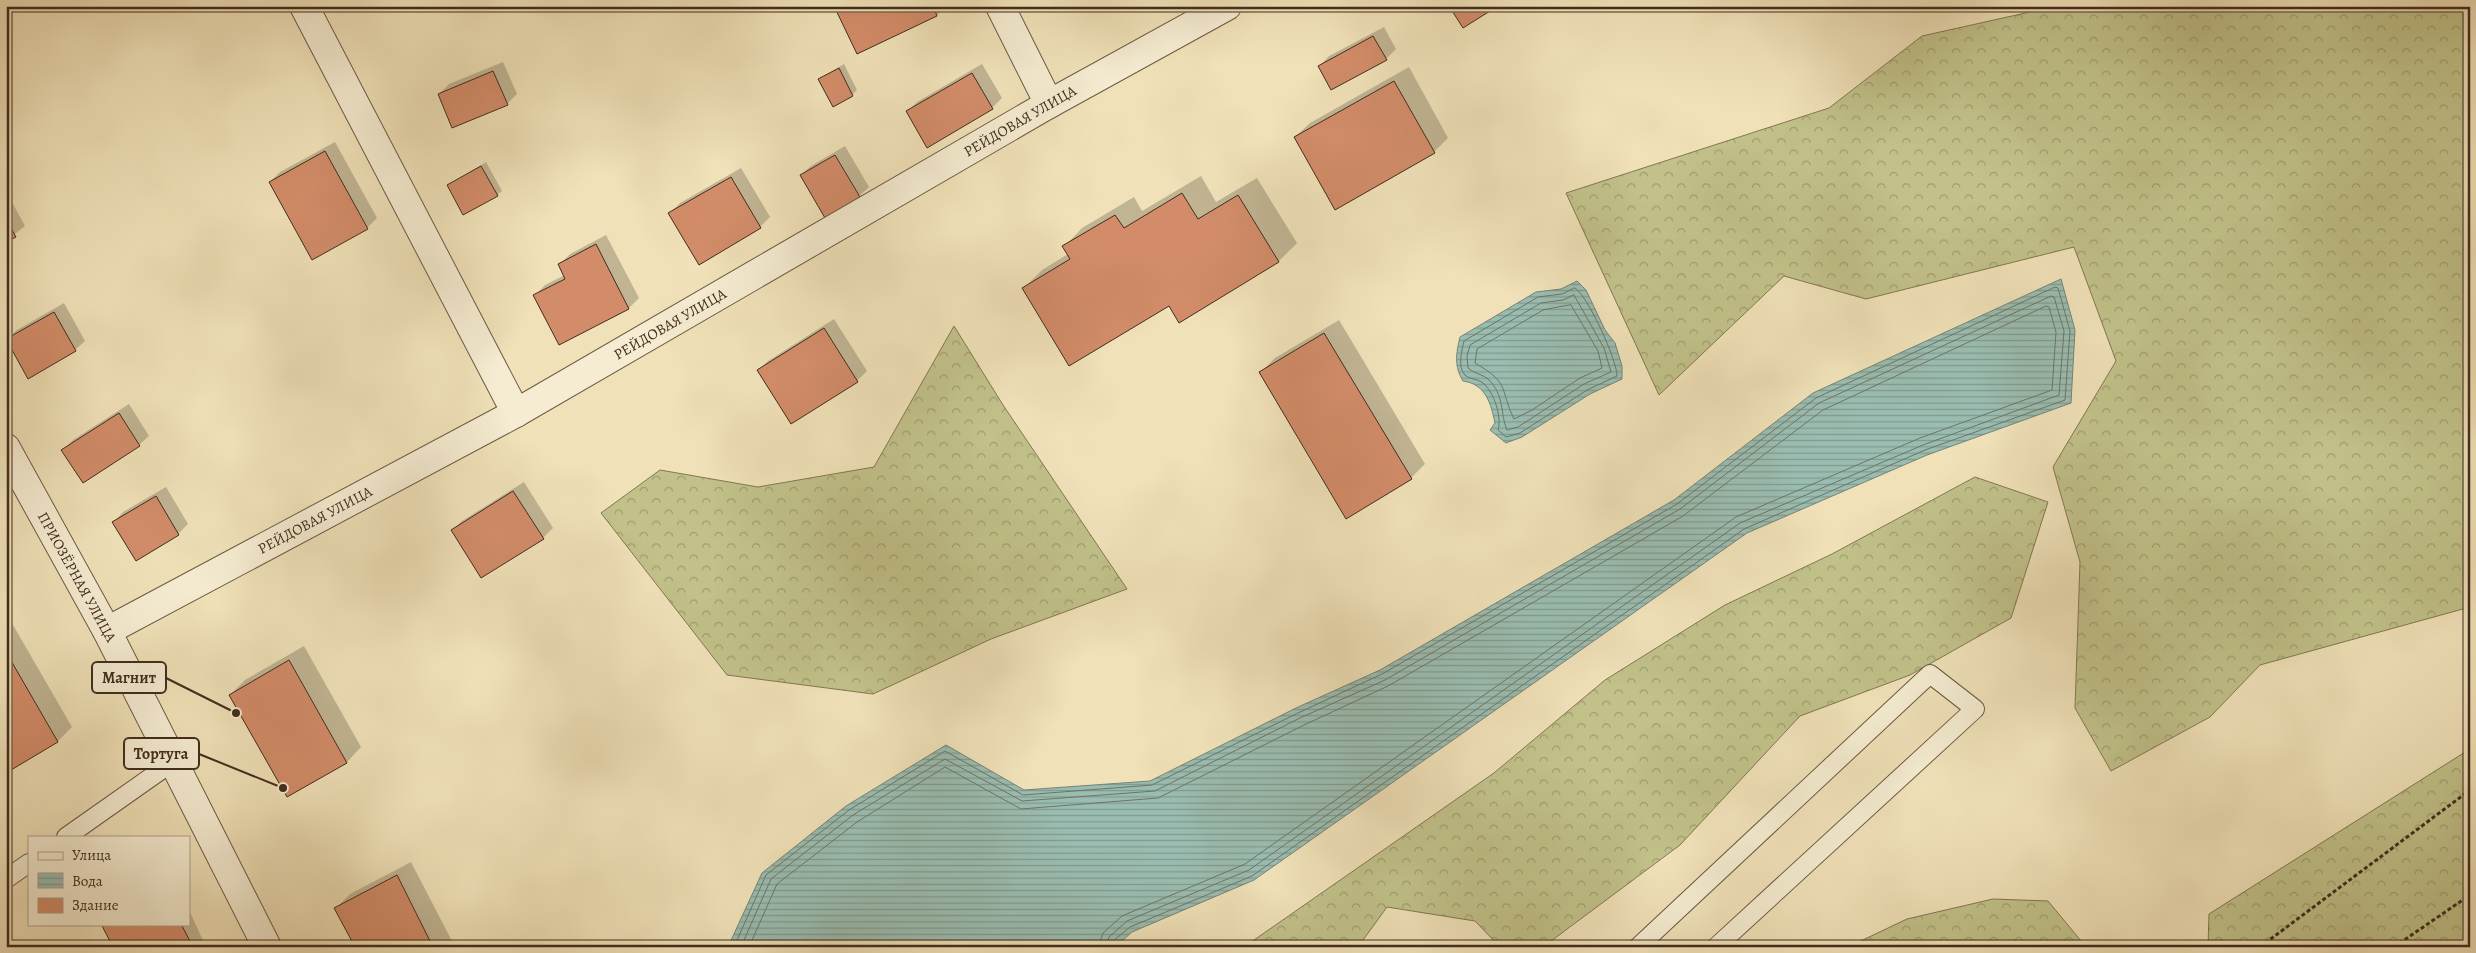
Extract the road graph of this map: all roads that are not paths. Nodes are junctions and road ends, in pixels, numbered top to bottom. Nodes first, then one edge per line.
1 (304, 6) edge
2 (1000, 6) edge
3 (1226, 6) edge
4 (1048, 104) junction
5 (516, 413) junction
6 (6, 448) edge
7 (107, 631) junction
8 (174, 761) junction
9 (67, 836) edge
10 (28, 864) edge
11 (6, 879) edge
12 (267, 947) edge
13 (1638, 947) edge
14 (1716, 947) edge

1 - 5 street
2 - 4 street
3 - 4 street, РЕЙДОВАЯ УЛИЦА
4 - 5 street, РЕЙДОВАЯ УЛИЦА
5 - 7 street, РЕЙДОВАЯ УЛИЦА
6 - 7 street, ПРИОЗЁРНАЯ УЛИЦА
7 - 8 street, ПРИОЗЁРНАЯ УЛИЦА
8 - 9 lane
8 - 12 street, ПРИОЗЁРНАЯ УЛИЦА
10 - 11 lane
13 - 14 lane

